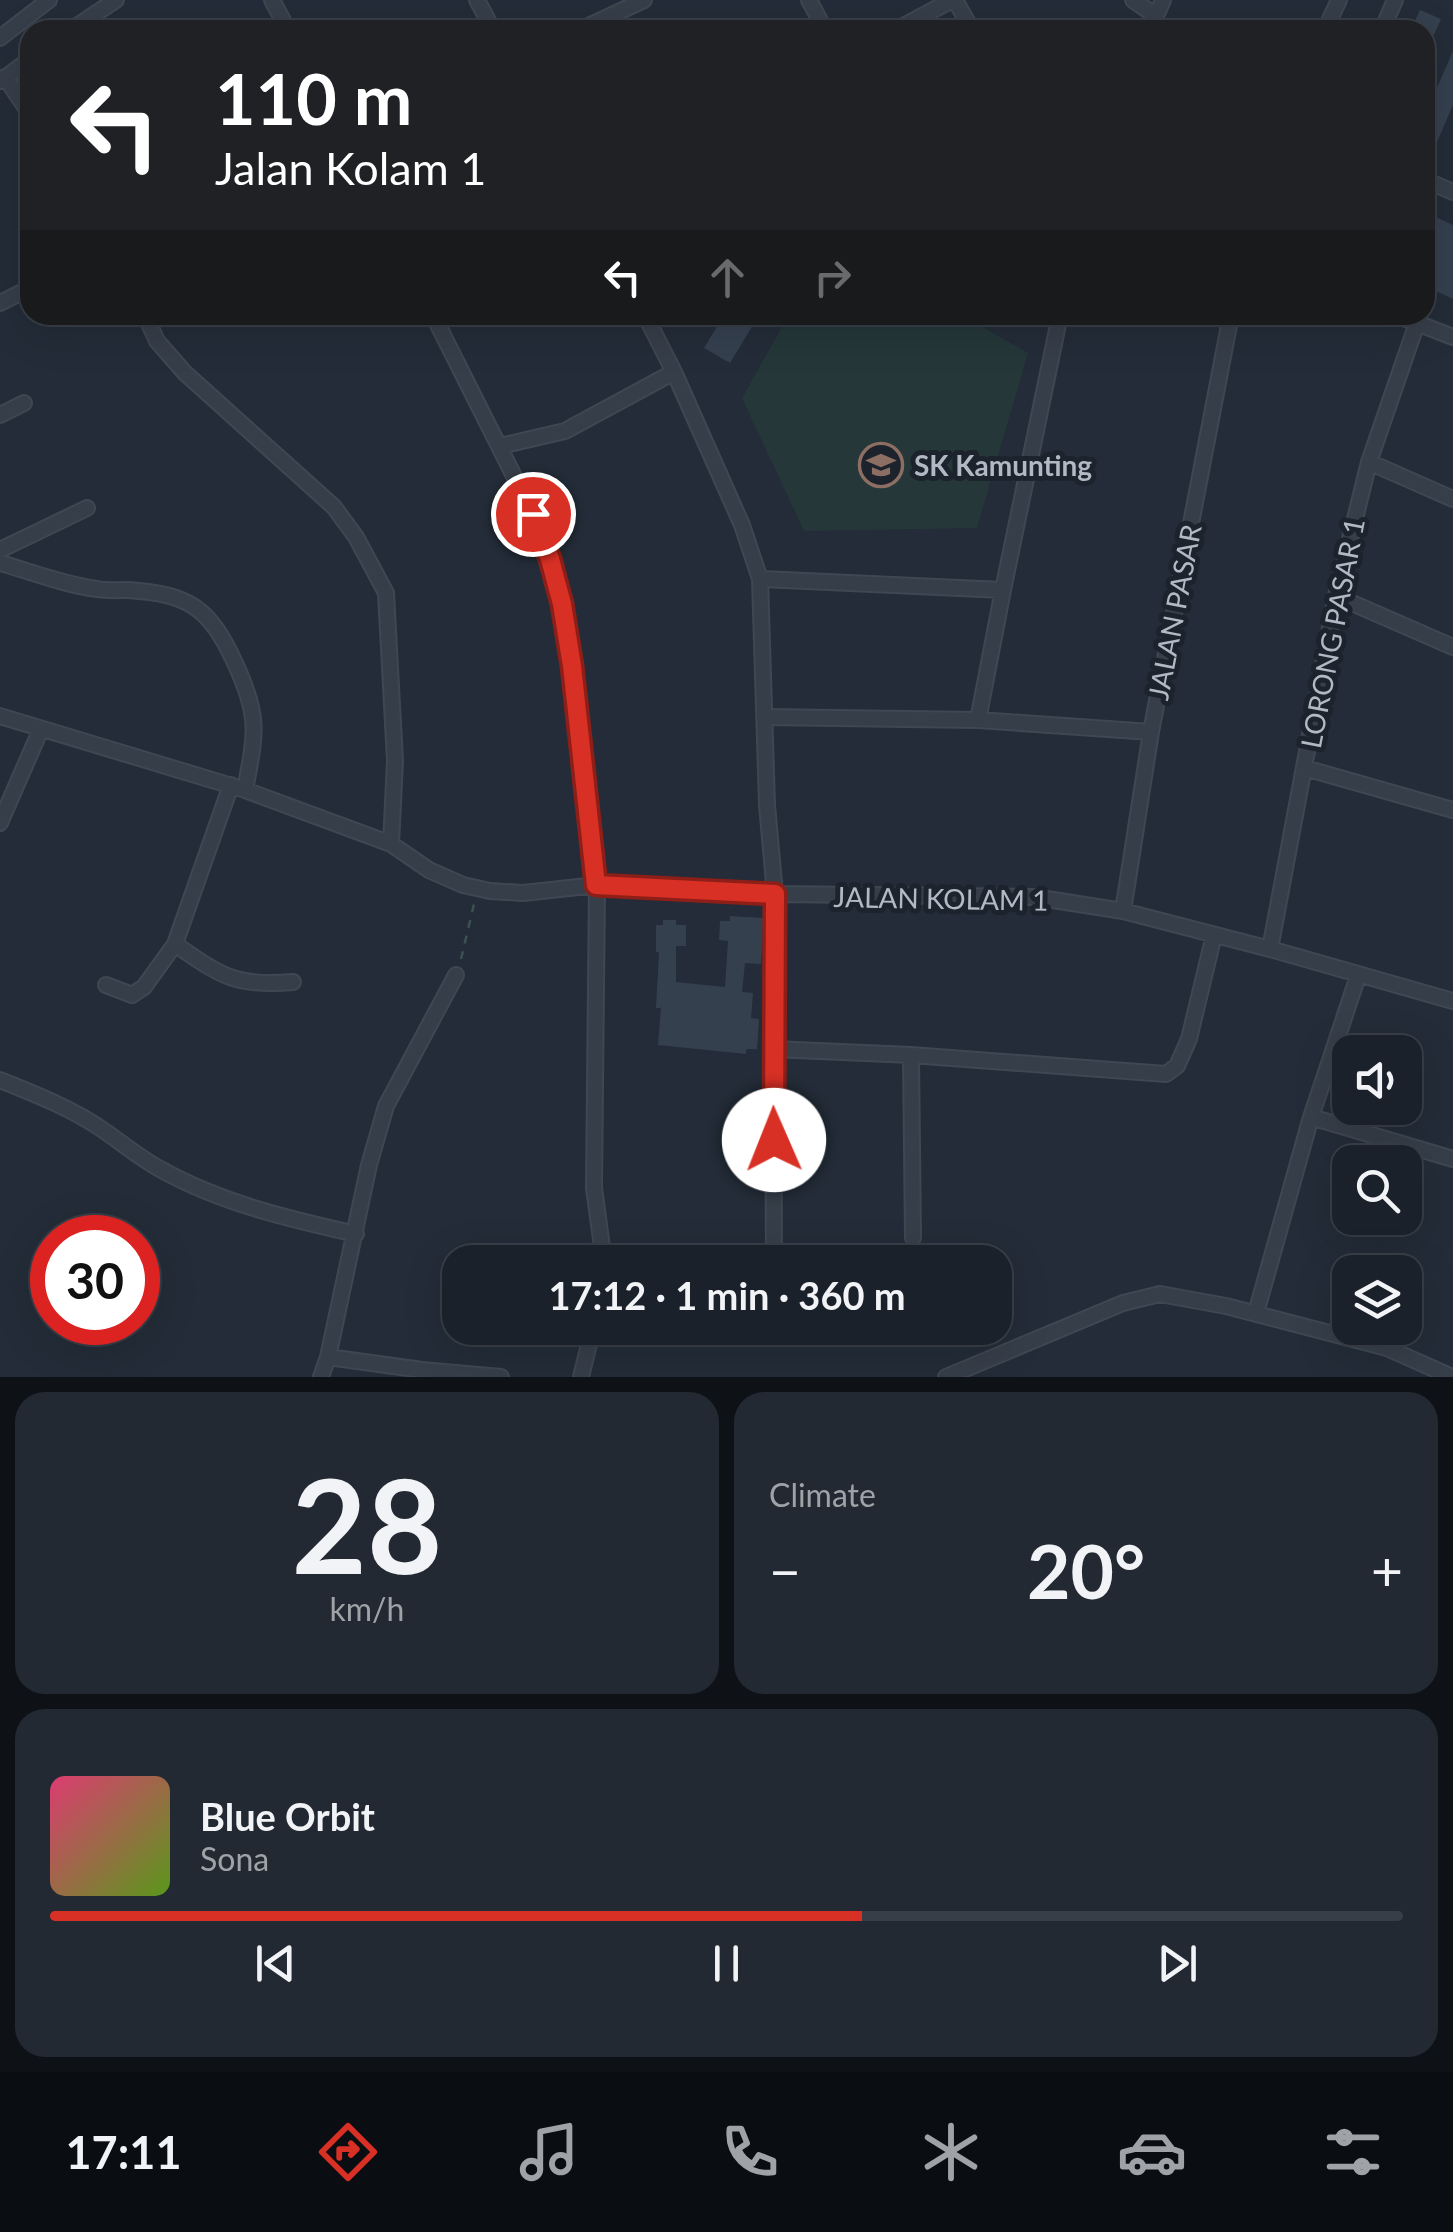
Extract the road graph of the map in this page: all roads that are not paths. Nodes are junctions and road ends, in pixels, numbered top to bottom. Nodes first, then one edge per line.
1 (49, 0) edge
2 (116, 0) edge
3 (644, 0) edge
4 (953, 0) edge
5 (1133, 0) edge
6 (97, 5) edge
7 (23, 20) edge
8 (601, 20) edge
9 (915, 20) edge
10 (1150, 20) edge
11 (20, 22) edge
12 (0, 38) edge
13 (3, 79) edge
14 (20, 101) edge
15 (149, 325) edge
16 (438, 325) edge
17 (650, 325) edge
18 (1058, 325) edge
19 (1229, 325) edge
20 (1417, 325) edge
21 (1423, 325) edge
22 (1453, 337) edge
23 (674, 372) junction
24 (24, 403) dead end
25 (0, 415) edge
26 (500, 446) junction
27 (1369, 462) junction
28 (1453, 499) edge
29 (87, 508) dead end
30 (0, 550) edge
31 (0, 563) edge
32 (760, 579) junction
33 (1002, 590) junction
34 (1336, 596) junction
35 (1453, 648) edge
36 (0, 716) edge
37 (765, 716) junction
38 (978, 720) junction
39 (42, 729) junction
40 (1151, 732) junction
41 (1305, 768) junction
42 (238, 787) junction
43 (1453, 810) edge
44 (0, 823) edge
45 (391, 844) junction
46 (596, 885) junction
47 (775, 894) junction
48 (1123, 911) junction
49 (1214, 935) junction
50 (175, 944) junction
51 (1270, 949) junction
52 (456, 974) road end
53 (1358, 976) junction
54 (293, 982) dead end
55 (106, 985) dead end
56 (1453, 1001) edge
57 (773, 1049) junction
58 (911, 1056) junction
59 (0, 1080) edge
60 (1311, 1118) junction
61 (1453, 1159) edge
62 (356, 1234) junction
63 (913, 1238) dead end
64 (602, 1245) edge
65 (774, 1245) edge
66 (1256, 1313) junction
67 (588, 1345) edge
68 (328, 1357) junction
69 (321, 1377) edge
70 (500, 1377) edge
71 (580, 1377) edge
72 (946, 1377) edge
73 (1452, 1377) edge

1 - 7 street
2 - 6 street
3 - 8 street
4 - 9 street
5 - 10 street
11 - 12 street
13 - 14 street
15 - 45 street
16 - 26 street
17 - 23 street
18 - 33 street
19 - 40 street, JALAN PASAR
20 - 27 street, LORONG PASAR 1
21 - 22 street
23 - 26 street
23 - 32 street
24 - 25 street
26 - 46 street
27 - 28 street
27 - 34 street, LORONG PASAR 1
29 - 30 street
31 - 42 street
32 - 33 street
32 - 37 street
33 - 38 street
34 - 35 street
34 - 41 street, LORONG PASAR 1
36 - 39 street, JALAN KOLAM 1
37 - 38 street
37 - 47 street
38 - 40 street
39 - 42 street, JALAN KOLAM 1
39 - 44 street
40 - 48 street, JALAN PASAR
41 - 43 street
41 - 51 street, LORONG PASAR 1
42 - 45 street, JALAN KOLAM 1
42 - 50 street
45 - 46 street, JALAN KOLAM 1
46 - 47 street, JALAN KOLAM 1
46 - 64 street
47 - 48 street, JALAN KOLAM 1
47 - 57 street
48 - 49 street, JALAN KOLAM 1
49 - 51 street, JALAN KOLAM 1
49 - 58 street
50 - 54 street
50 - 55 street
51 - 53 street, JALAN KOLAM 1
52 - 62 street
53 - 56 street, JALAN KOLAM 1
53 - 60 street
57 - 58 street
57 - 65 street
58 - 63 street
59 - 62 street
60 - 61 street
60 - 66 street
62 - 68 street
66 - 72 street
66 - 73 street
67 - 71 street
68 - 69 street
68 - 70 street

